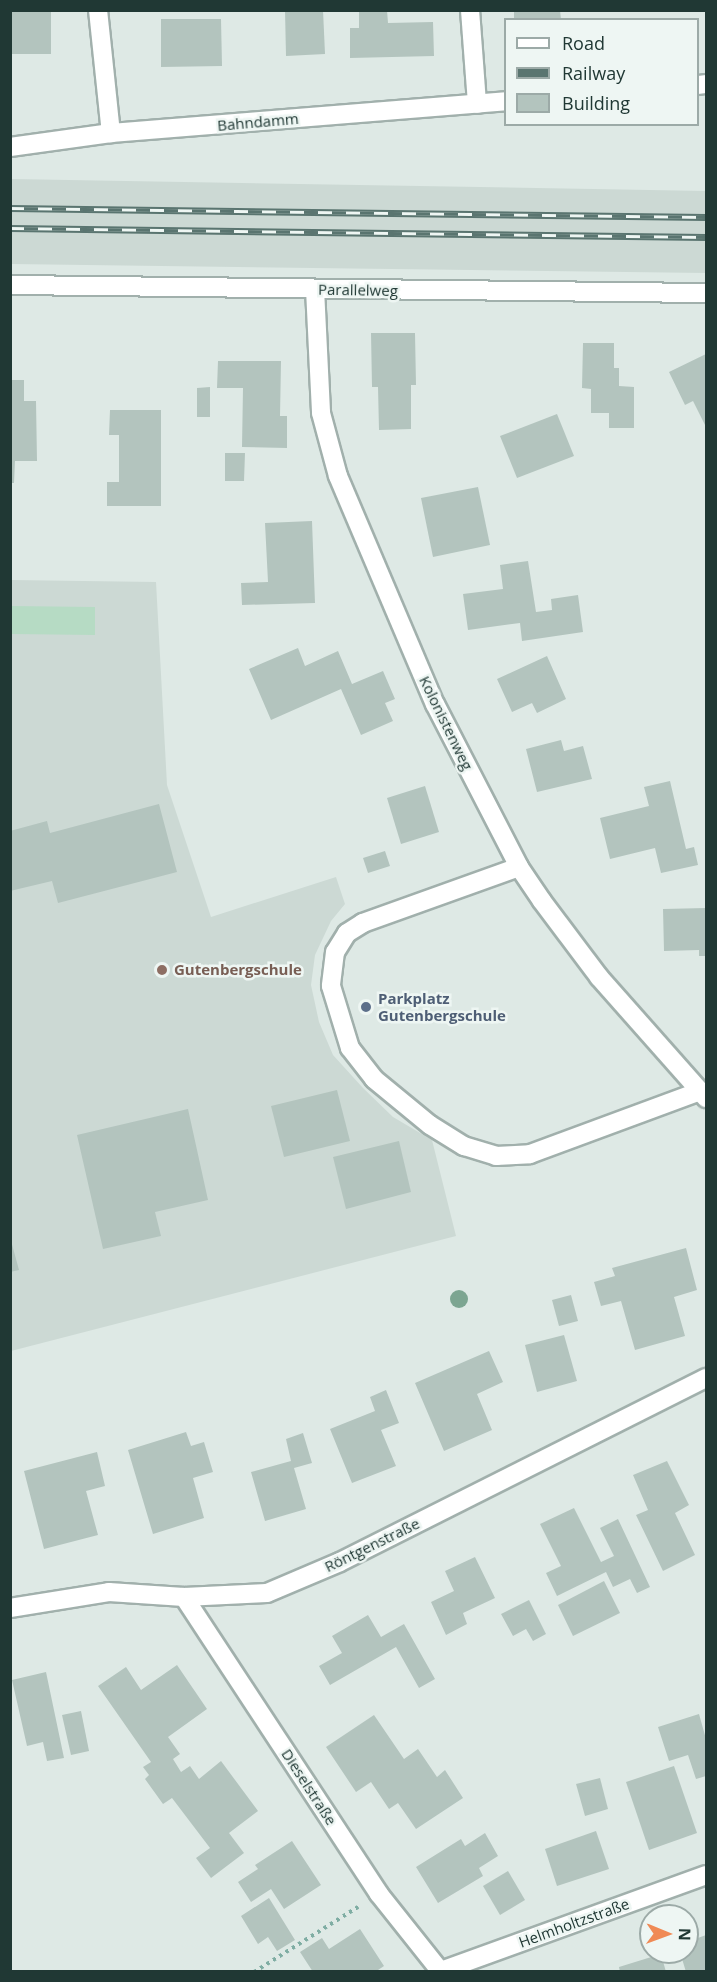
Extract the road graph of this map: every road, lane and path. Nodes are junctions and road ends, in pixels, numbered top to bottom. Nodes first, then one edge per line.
1 (98, 10) edge
2 (470, 10) edge
3 (504, 101) edge
4 (477, 104) junction
5 (111, 133) junction
6 (10, 147) edge
7 (10, 285) edge
8 (315, 289) junction
9 (706, 293) edge
10 (519, 867) junction
11 (703, 1095) edge
12 (706, 1378) edge
13 (184, 1597) junction
14 (10, 1608) edge
15 (706, 1875) edge
16 (379, 1894) junction
17 (254, 1971) edge
18 (441, 1971) edge

1 - 5 street
2 - 4 street
3 - 4 street, Bahndamm
4 - 5 street, Bahndamm
5 - 6 street, Bahndamm
7 - 8 street, Parallelweg
8 - 9 street, Parallelweg
8 - 10 street, Kolonistenweg
10 - 11 street, Kolonistenweg
10 - 11 street
12 - 13 street, Röntgenstraße
13 - 14 street, Röntgenstraße
13 - 16 street, Dieselstraße
15 - 18 street, Helmholtzstraße
16 - 17 path
16 - 18 street, Dieselstraße

